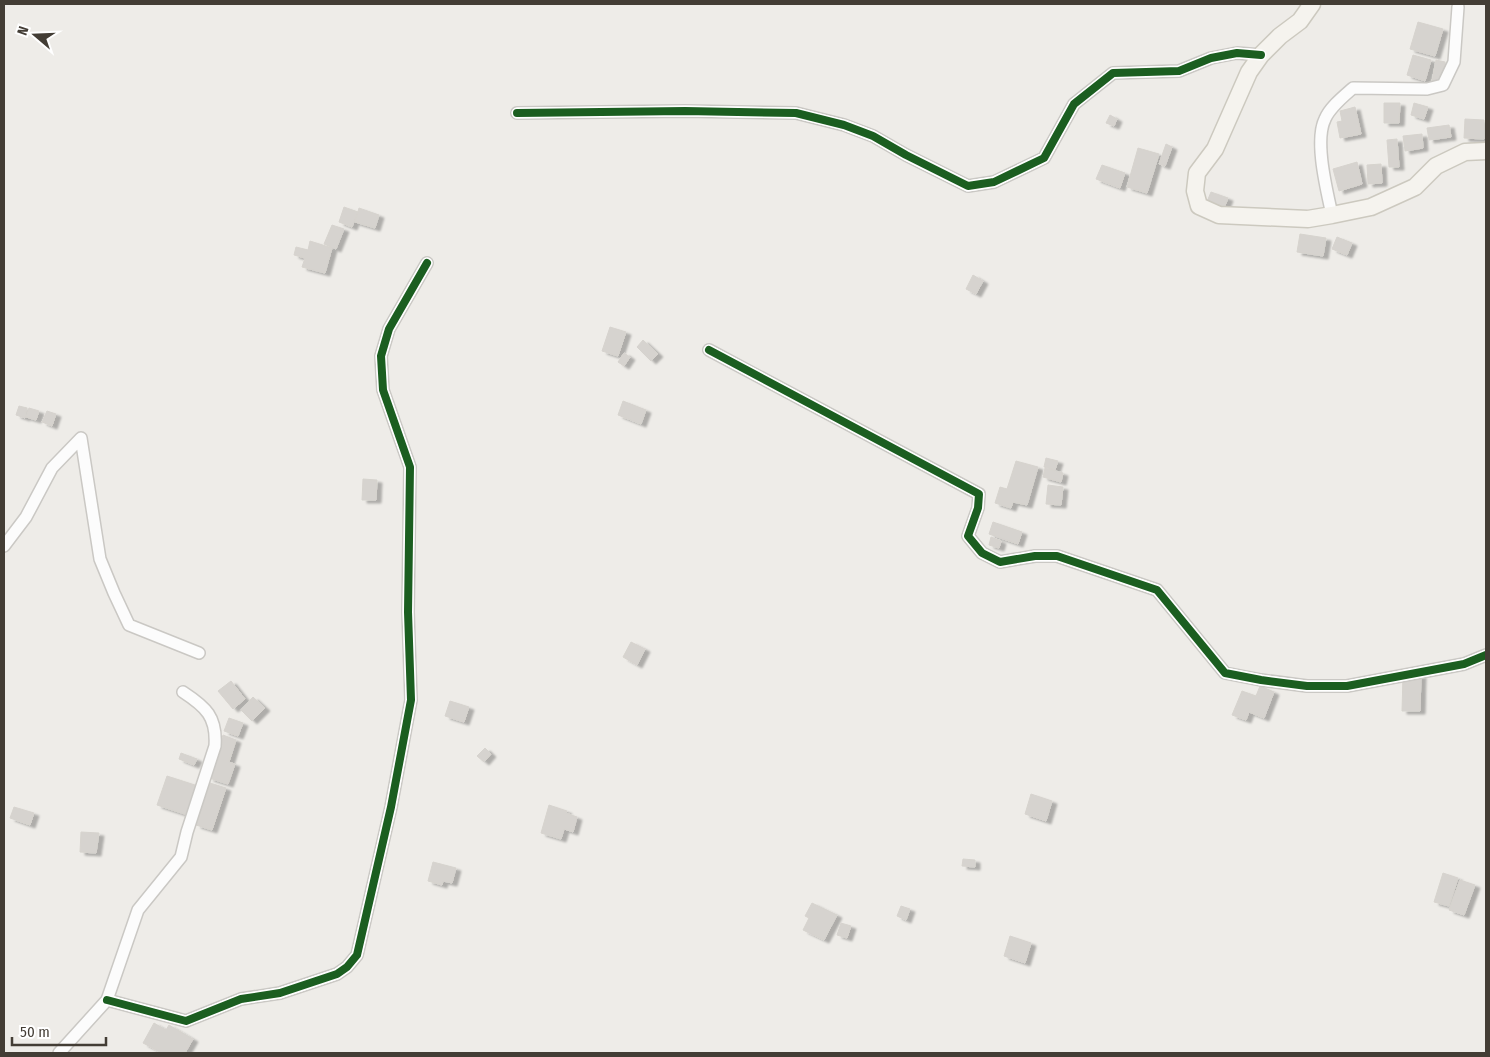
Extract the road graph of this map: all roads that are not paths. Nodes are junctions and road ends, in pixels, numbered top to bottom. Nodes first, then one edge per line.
1 (1312, 4) edge
2 (1458, 7) dead end
3 (1261, 55) junction
4 (517, 113) dead end
5 (1486, 151) edge
6 (1332, 215) junction
7 (427, 263) dead end
8 (709, 350) dead end
9 (4, 546) edge
10 (199, 653) dead end
11 (1486, 655) edge
12 (183, 692) dead end
13 (107, 1000) junction
14 (59, 1053) edge

1 - 3 main road
2 - 6 street
3 - 4 street
3 - 6 main road
5 - 6 main road
7 - 13 street
8 - 11 street
9 - 10 street
12 - 13 street
13 - 14 street

